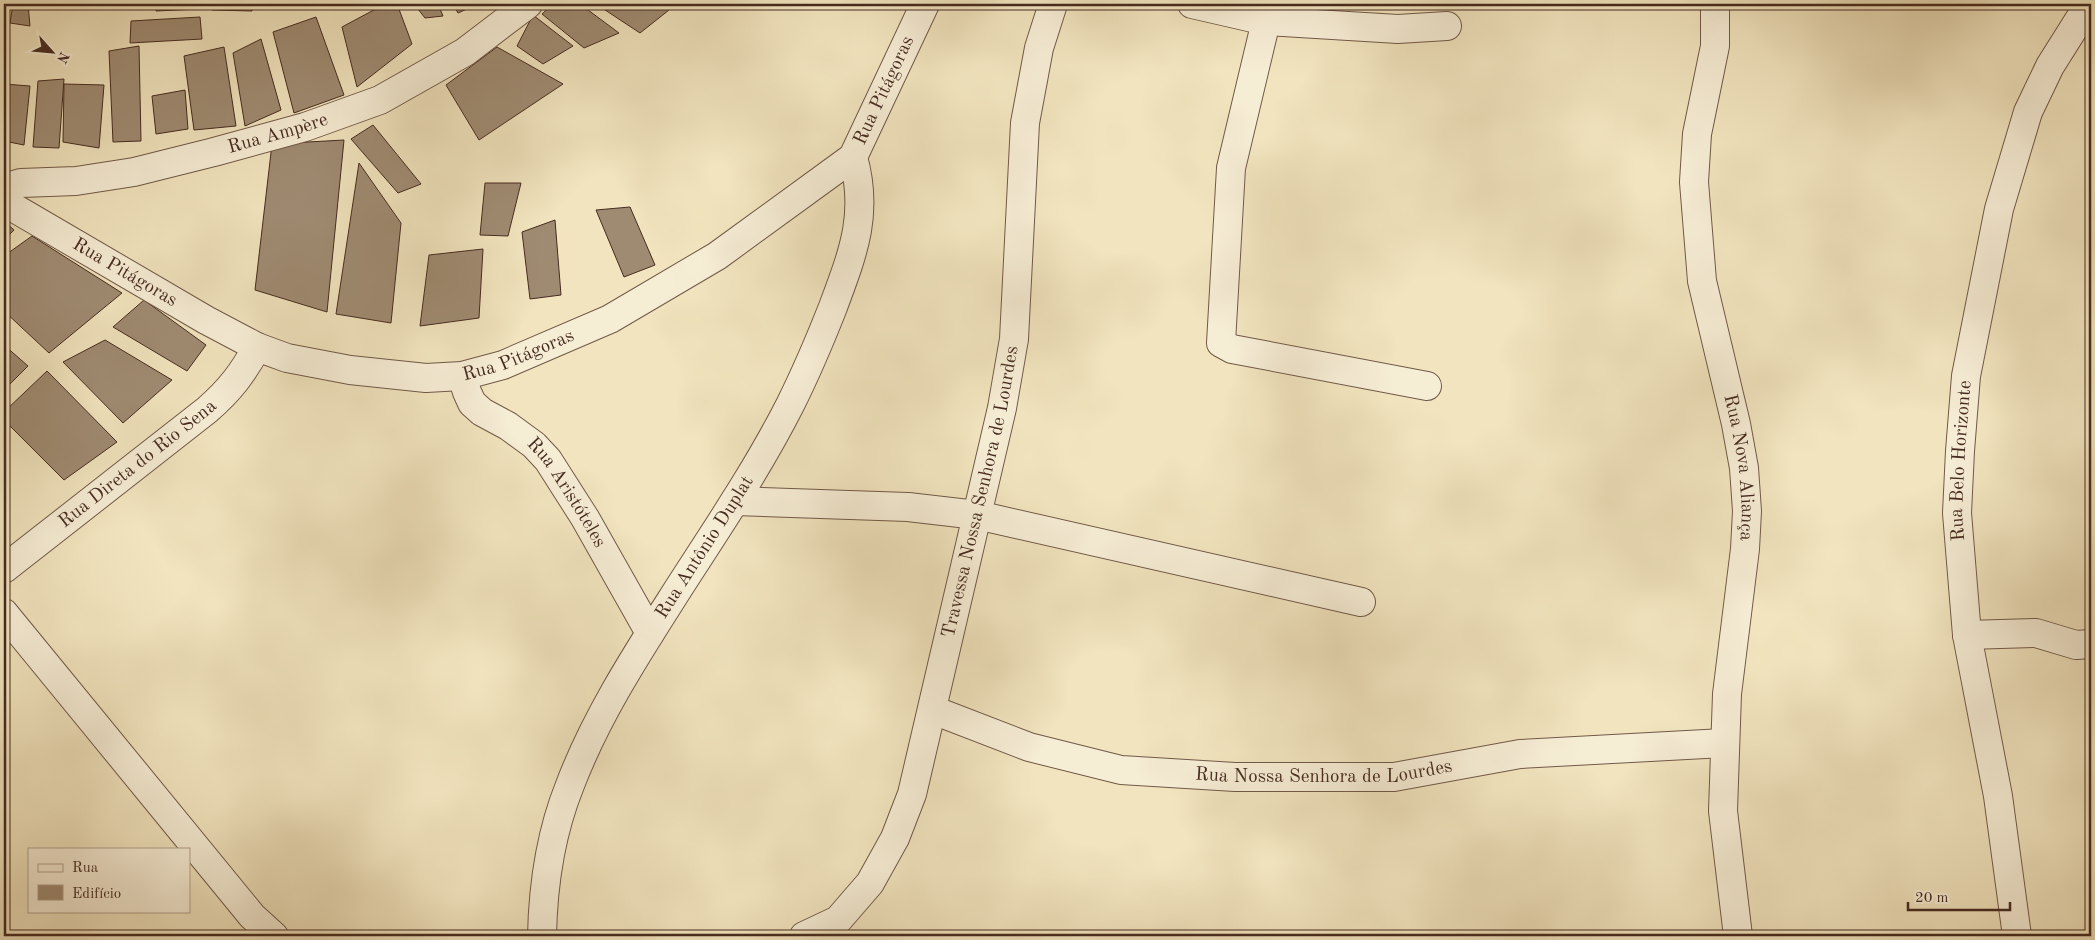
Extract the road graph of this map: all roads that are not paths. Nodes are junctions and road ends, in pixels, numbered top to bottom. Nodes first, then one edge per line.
1 (528, 4) edge
2 (925, 4) edge
3 (1053, 4) edge
4 (1192, 4) edge
5 (1715, 4) edge
6 (2089, 4) edge
7 (1266, 20) junction
8 (1447, 26) dead end
9 (853, 157) junction
10 (4, 195) edge
11 (4, 202) edge
12 (257, 347) junction
13 (462, 376) junction
14 (1427, 386) dead end
15 (734, 501) junction
16 (977, 515) junction
17 (4, 569) edge
18 (1361, 602) dead end
19 (4, 613) edge
20 (650, 633) junction
21 (1967, 635) junction
22 (2091, 644) edge
23 (933, 710) junction
24 (1724, 743) junction
25 (188, 848) edge
26 (190, 851) edge
27 (249, 926) edge
28 (845, 928) edge
29 (274, 936) edge
30 (542, 936) edge
31 (804, 936) edge
32 (1738, 936) edge
33 (2017, 936) edge

1 - 10 street, Rua Ampère
2 - 9 street, Rua Pitágoras
3 - 16 street, Travessa Nossa Senhora de Lourdes
4 - 7 street
5 - 24 street, Rua Nova Aliança
6 - 21 street, Rua Belo Horizonte
7 - 8 street
7 - 14 street
9 - 13 street, Rua Pitágoras
9 - 15 street, Rua Antônio Duplat
11 - 12 street, Rua Pitágoras
12 - 13 street, Rua Pitágoras
12 - 17 street, Rua Direta do Rio Sena
13 - 20 street, Rua Aristóteles
15 - 16 street
15 - 20 street, Rua Antônio Duplat
16 - 18 street
16 - 23 street, Travessa Nossa Senhora de Lourdes
19 - 25 street
20 - 30 street, Rua Antônio Duplat
21 - 22 street
21 - 33 street, Rua Belo Horizonte
23 - 24 street, Rua Nossa Senhora de Lourdes
23 - 28 street, Travessa Nossa Senhora de Lourdes
24 - 32 street, Rua Nova Aliança
26 - 27 street
27 - 29 street
28 - 31 street, Travessa Nossa Senhora de Lourdes

